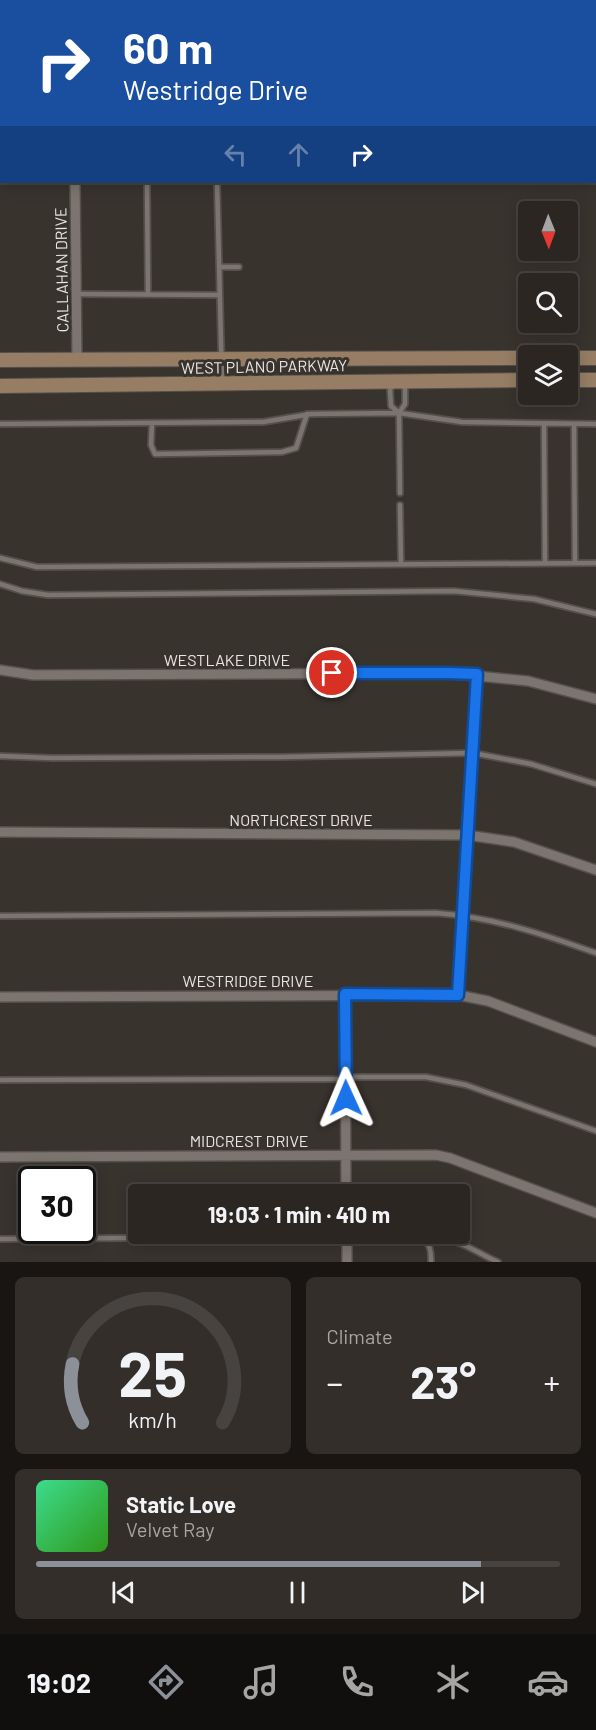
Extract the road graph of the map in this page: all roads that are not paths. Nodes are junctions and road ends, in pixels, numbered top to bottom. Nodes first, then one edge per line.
1 (75, 183) edge
2 (147, 183) edge
3 (217, 183) edge
4 (219, 267) junction
5 (238, 267) dead end
6 (75, 294) junction
7 (148, 294) junction
8 (218, 295) junction
9 (518, 358) edge
10 (578, 358) edge
11 (596, 358) edge
12 (77, 359) junction
13 (393, 359) junction
14 (0, 360) edge
15 (221, 360) junction
16 (518, 380) edge
17 (578, 380) edge
18 (596, 380) edge
19 (397, 382) junction
20 (222, 383) junction
21 (0, 386) edge
22 (399, 413) junction
23 (307, 414) junction
24 (152, 423) junction
25 (0, 424) edge
26 (544, 424) junction
27 (574, 424) junction
28 (596, 424) edge
29 (400, 493) dead end
30 (400, 505) dead end
31 (0, 558) edge
32 (545, 563) junction
33 (575, 563) junction
34 (596, 563) edge
35 (401, 564) junction
36 (0, 584) edge
37 (596, 614) edge
38 (0, 670) edge
39 (477, 674) junction
40 (596, 699) edge
41 (473, 753) junction
42 (0, 756) edge
43 (596, 784) edge
44 (0, 832) edge
45 (467, 835) junction
46 (596, 870) edge
47 (462, 915) junction
48 (0, 916) edge
49 (596, 953) edge
50 (345, 994) junction
51 (458, 995) junction
52 (0, 997) edge
53 (596, 1042) edge
54 (345, 1078) junction
55 (0, 1080) edge
56 (596, 1131) edge
57 (346, 1155) junction
58 (0, 1157) edge
59 (346, 1184) edge
60 (596, 1213) edge
61 (128, 1237) edge
62 (0, 1239) edge
63 (347, 1244) edge
64 (428, 1244) edge
65 (463, 1244) edge
66 (347, 1262) edge
67 (431, 1262) edge
68 (498, 1262) edge

1 - 6 street, CALLAHAN DRIVE
2 - 7 lane
3 - 4 lane
4 - 5 lane
4 - 8 lane
6 - 7 lane
6 - 12 street, CALLAHAN DRIVE
7 - 8 lane
8 - 15 lane
9 - 13 main road, WEST PLANO PARKWAY
10 - 11 main road
12 - 14 main road, WEST PLANO PARKWAY
12 - 15 main road, WEST PLANO PARKWAY
13 - 15 main road, WEST PLANO PARKWAY
13 - 19 main road
15 - 20 lane
16 - 19 main road, WEST PLANO PARKWAY
17 - 18 main road
19 - 20 main road, WEST PLANO PARKWAY
19 - 22 lane
19 - 22 lane
20 - 21 main road, WEST PLANO PARKWAY
22 - 23 lane
22 - 26 lane
22 - 29 lane
23 - 24 lane
23 - 24 lane
24 - 25 lane
26 - 27 lane
26 - 32 lane
27 - 28 lane
27 - 33 lane
30 - 35 lane
31 - 35 lane
32 - 33 lane
32 - 35 lane
33 - 34 lane
36 - 37 lane
38 - 39 street, WESTLAKE DRIVE
39 - 40 street, WESTLAKE DRIVE
39 - 41 street
41 - 42 lane
41 - 43 lane
41 - 45 street
44 - 45 street, NORTHCREST DRIVE
45 - 46 street, NORTHCREST DRIVE
45 - 47 street
47 - 48 lane
47 - 49 lane
47 - 51 street
50 - 51 street, WESTRIDGE DRIVE
50 - 52 street, WESTRIDGE DRIVE
50 - 54 street
51 - 53 street, WESTRIDGE DRIVE
54 - 55 lane
54 - 56 lane
54 - 57 street
57 - 58 street, MIDCREST DRIVE
57 - 59 street
57 - 60 street, MIDCREST DRIVE
61 - 62 lane
63 - 66 street
64 - 67 lane
65 - 68 lane

